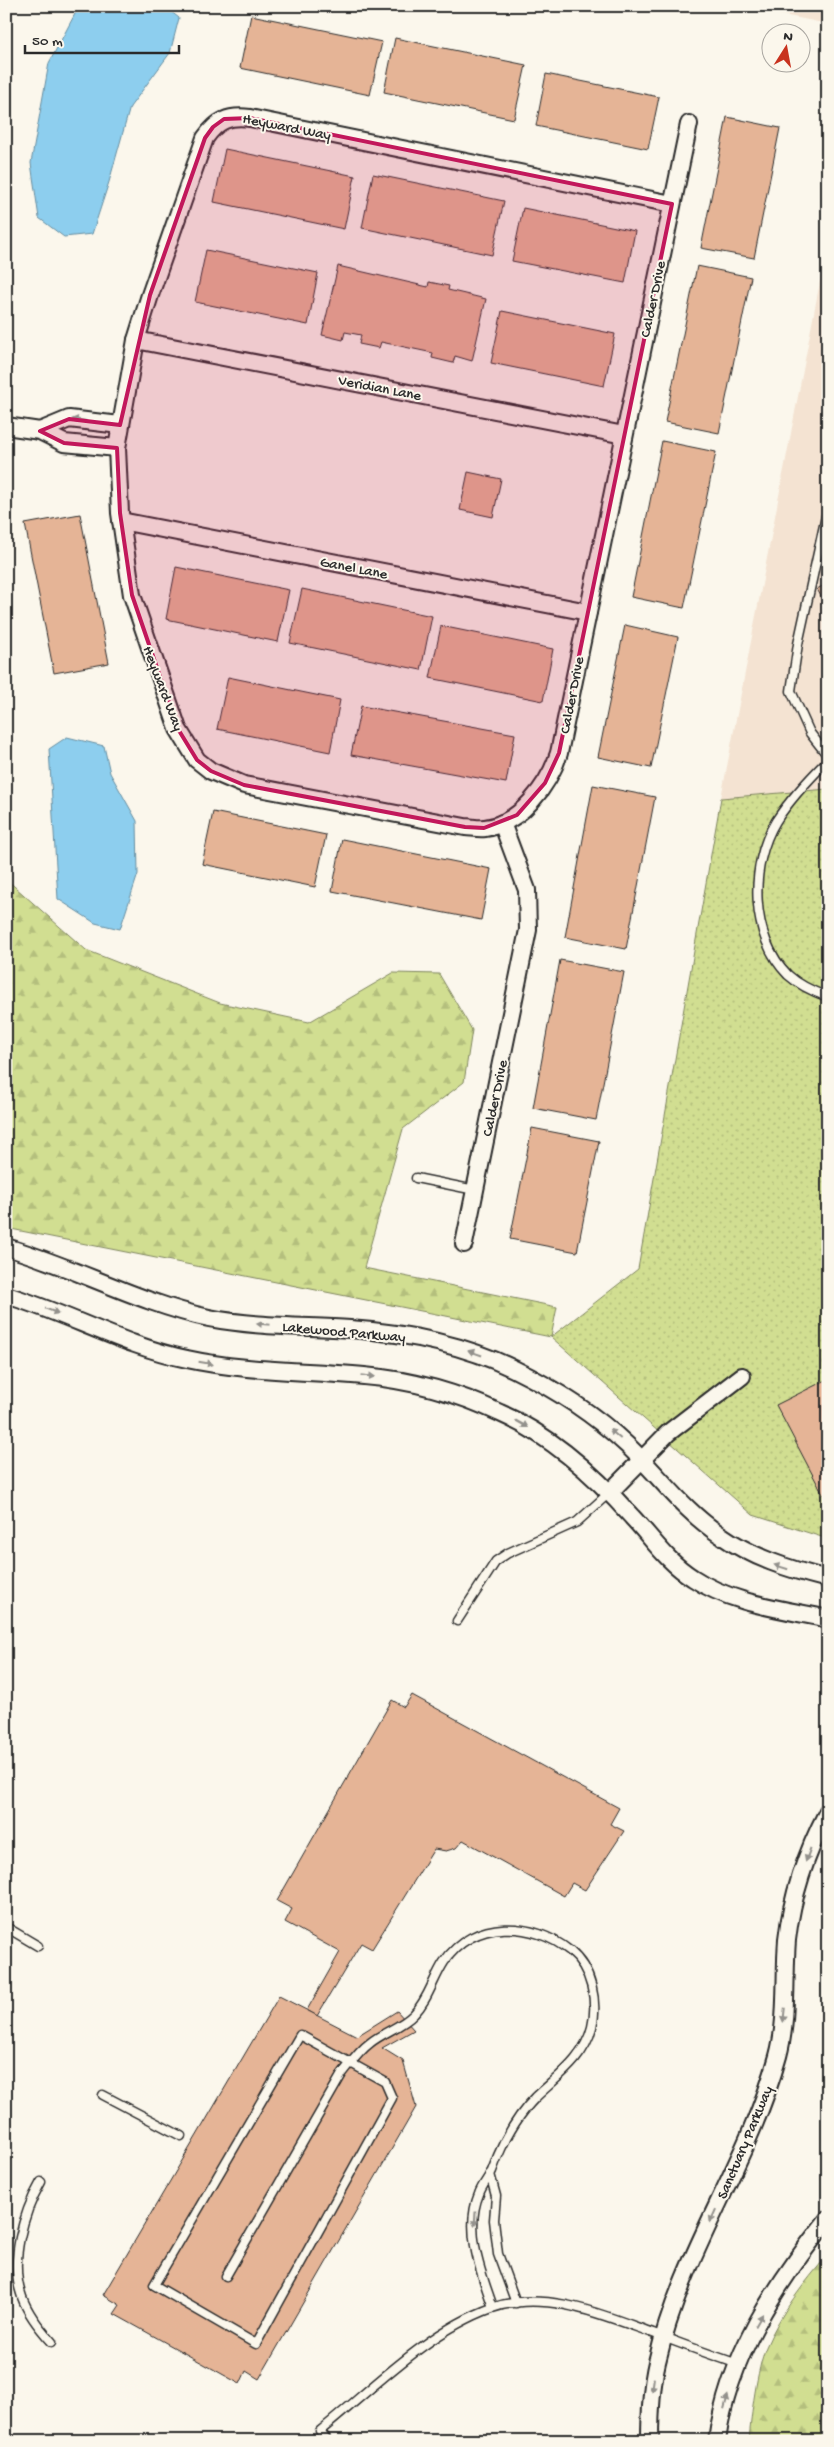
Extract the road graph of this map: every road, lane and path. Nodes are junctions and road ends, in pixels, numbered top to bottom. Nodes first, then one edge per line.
1 (689, 124) dead end
2 (672, 204) junction
3 (136, 340) junction
4 (120, 425) junction
5 (6, 426) edge
6 (40, 431) junction
7 (624, 435) junction
8 (117, 448) junction
9 (828, 507) edge
10 (121, 522) junction
11 (588, 612) junction
12 (828, 758) edge
13 (502, 823) junction
14 (828, 998) edge
15 (416, 1178) dead end
16 (475, 1190) junction
17 (464, 1244) dead end
18 (6, 1247) edge
19 (6, 1295) edge
20 (742, 1376) dead end
21 (641, 1460) junction
22 (609, 1493) junction
23 (828, 1580) edge
24 (828, 1619) edge
25 (457, 1621) dead end
26 (828, 1811) edge
27 (6, 1927) edge
28 (38, 1946) dead end
29 (351, 2062) junction
30 (103, 2095) dead end
31 (181, 2136) dead end
32 (490, 2174) junction
33 (41, 2182) dead end
34 (828, 2219) edge
35 (226, 2276) dead end
36 (516, 2303) junction
37 (493, 2308) junction
38 (663, 2337) junction
39 (52, 2342) dead end
40 (738, 2364) junction
41 (328, 2441) edge
42 (650, 2441) edge
43 (717, 2441) edge

1 - 2 street, Calder Drive
2 - 3 street, Heyward Way
2 - 7 street, Calder Drive
3 - 4 street, Heyward Way
3 - 7 street, Veridian Lane
4 -> 6 street
4 - 8 street, Heyward Way
5 - 6 street
6 - 8 street
7 - 11 street, Calder Drive
8 - 10 street, Heyward Way
9 - 12 lane
10 - 11 street, Ganel Lane
10 - 13 street, Heyward Way
11 - 13 street, Calder Drive
12 - 14 lane
13 - 16 street, Calder Drive
15 - 16 lane
16 - 17 street, Calder Drive
21 -> 18 street, Lakewood Parkway
19 -> 22 street
20 - 21 street
21 - 22 street
23 -> 21 street, Lakewood Parkway
22 - 24 street
22 - 25 lane
26 -> 38 street, Sanctuary Parkway
27 - 28 lane
29 - 29 lane
29 - 32 lane
29 - 35 lane
30 - 31 lane
32 - 36 lane
32 -> 37 lane
33 - 39 lane
40 -> 34 street
36 - 37 lane
36 - 38 lane
37 - 41 lane
38 - 40 lane
38 -> 42 street, Sanctuary Parkway
43 -> 40 street

